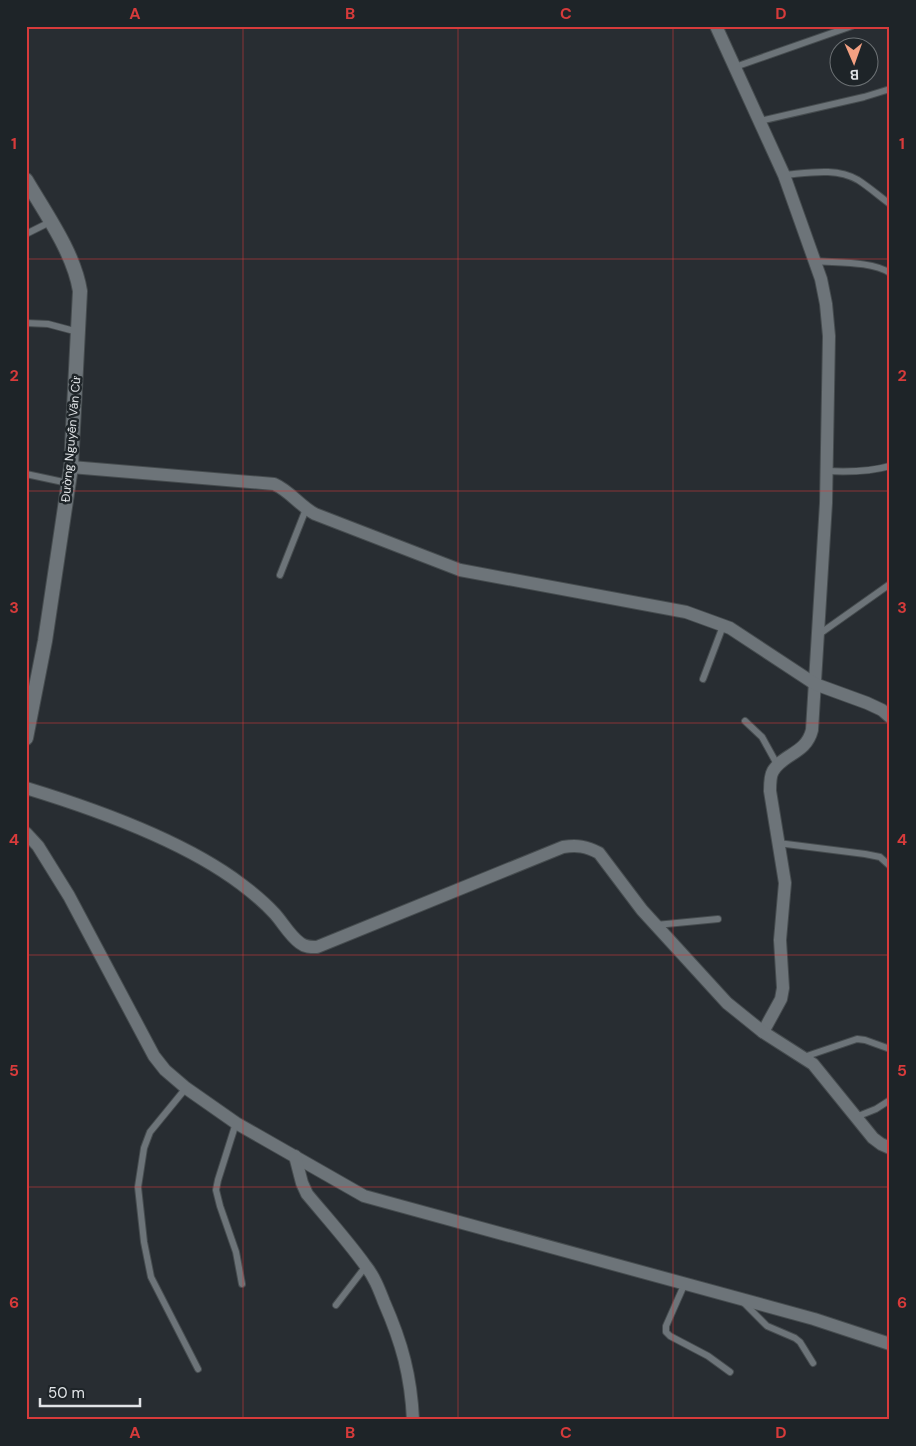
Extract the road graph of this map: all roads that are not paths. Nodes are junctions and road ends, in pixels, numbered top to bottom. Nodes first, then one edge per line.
1 (716, 26) edge
2 (852, 26) edge
3 (735, 67) junction
4 (890, 89) edge
5 (760, 121) junction
6 (784, 175) junction
7 (26, 180) edge
8 (890, 204) edge
9 (50, 222) junction
10 (26, 234) edge
11 (815, 261) junction
12 (890, 273) edge
13 (26, 323) edge
14 (79, 332) junction
15 (890, 466) edge
16 (71, 467) junction
17 (826, 472) junction
18 (26, 474) edge
19 (68, 483) junction
20 (306, 509) junction
21 (280, 575) dead end
22 (890, 584) edge
23 (723, 626) junction
24 (818, 635) junction
25 (703, 679) dead end
26 (815, 684) junction
27 (890, 717) edge
28 (745, 721) dead end
29 (26, 738) edge
30 (778, 766) junction
31 (26, 788) edge
32 (26, 833) edge
33 (778, 843) junction
34 (890, 866) edge
35 (718, 919) dead end
36 (656, 925) junction
37 (764, 1032) junction
38 (890, 1049) edge
39 (804, 1057) junction
40 (186, 1088) junction
41 (890, 1100) edge
42 (856, 1118) junction
43 (236, 1123) junction
44 (890, 1148) edge
45 (295, 1156) junction
46 (366, 1266) junction
47 (685, 1283) junction
48 (242, 1284) dead end
49 (741, 1299) junction
50 (336, 1305) dead end
51 (890, 1344) edge
52 (813, 1363) dead end
53 (198, 1369) dead end
54 (730, 1372) dead end
55 (413, 1420) edge

1 - 3 street
2 - 3 lane
3 - 5 street
4 - 5 lane
5 - 6 street
6 - 8 lane
6 - 11 street
7 - 9 street, Đường Nguyễn Văn Cừ
9 - 10 lane
9 - 14 street, Đường Nguyễn Văn Cừ
11 - 12 lane
11 - 17 street
13 - 14 lane
14 - 16 street, Đường Nguyễn Văn Cừ
15 - 17 lane
16 - 19 street, Đường Nguyễn Văn Cừ
16 - 20 street
17 - 24 street
18 - 19 lane
19 - 29 street, Đường Nguyễn Văn Cừ
20 - 21 lane
20 - 23 street
22 - 24 lane
23 - 25 lane
23 - 26 street
24 - 26 street
26 - 27 street
26 - 30 street
28 - 30 lane
30 - 33 street
31 - 36 street
32 - 40 street
33 - 34 lane
33 - 37 street
35 - 36 lane
36 - 37 street
37 - 39 street
38 - 39 lane
39 - 42 street
40 - 43 street
40 - 53 lane
41 - 42 lane
42 - 44 street
43 - 45 street
43 - 48 lane
45 - 46 street
45 - 47 street
46 - 50 lane
46 - 55 street
47 - 49 street
47 - 54 lane
49 - 51 street
49 - 52 lane

